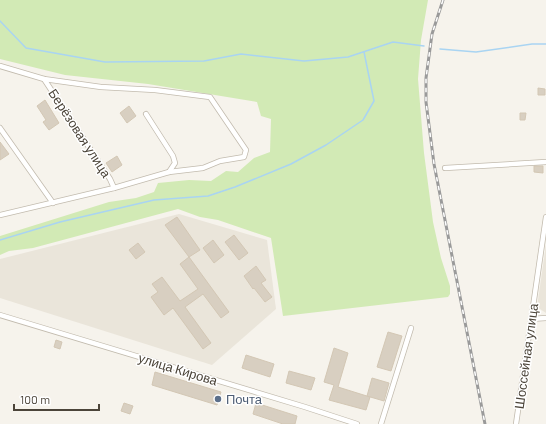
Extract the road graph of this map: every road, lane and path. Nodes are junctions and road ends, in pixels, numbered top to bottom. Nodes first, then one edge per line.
1 (0, 66) edge
2 (44, 79) junction
3 (146, 114) dead end
4 (0, 128) edge
5 (546, 162) edge
6 (445, 168) dead end
7 (169, 172) junction
8 (114, 188) junction
9 (53, 203) junction
10 (0, 215) edge
11 (546, 217) edge
12 (0, 315) edge
13 (546, 318) edge
14 (531, 319) junction
15 (411, 328) dead end
16 (356, 424) edge
17 (381, 424) edge
18 (516, 424) edge

1 - 2 street
2 - 7 street
2 - 8 street, Берёзовая улица
3 - 7 street
4 - 9 street
5 - 6 street
7 - 8 street
8 - 9 street
9 - 10 street
11 - 14 street, Шоссейная улица
12 - 16 street, улица Кирова
13 - 14 street
14 - 18 street, Шоссейная улица
15 - 17 street

